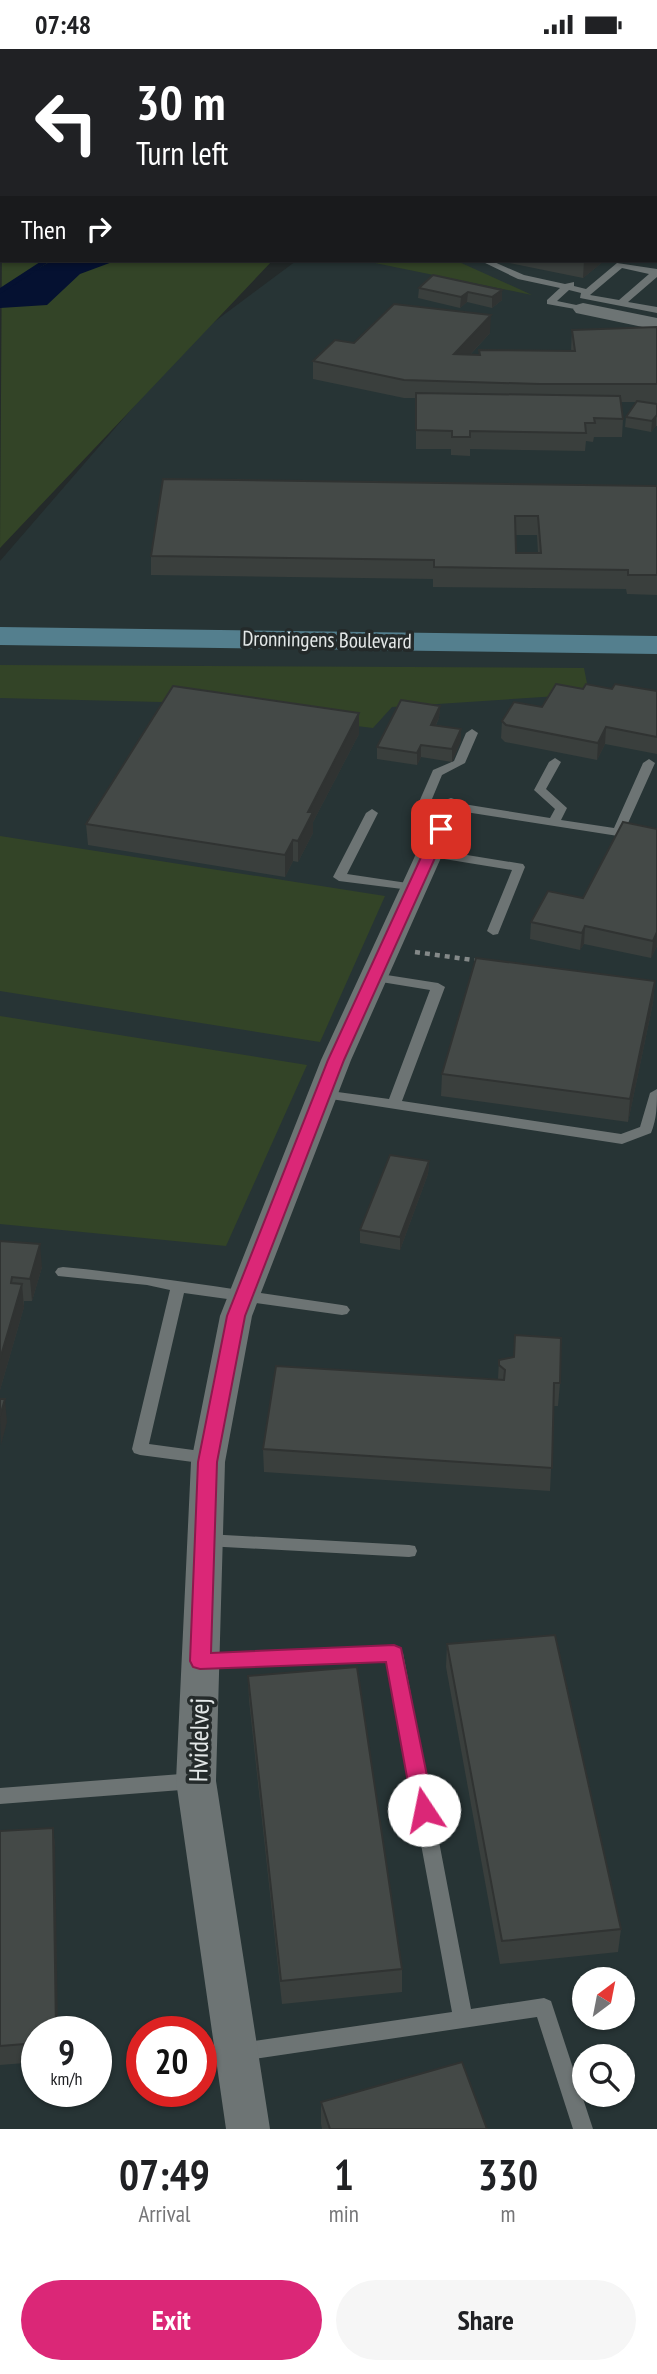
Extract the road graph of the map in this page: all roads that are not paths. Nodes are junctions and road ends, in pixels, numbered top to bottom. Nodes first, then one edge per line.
1 (489, 263) edge
2 (656, 272) edge
3 (569, 286) junction
4 (586, 300) junction
5 (621, 303) junction
6 (657, 310) edge
7 (657, 324) edge
8 (0, 636) edge
9 (656, 645) edge
10 (472, 733) dead end
11 (555, 762) dead end
12 (649, 763) dead end
13 (452, 806) junction
14 (372, 813) dead end
15 (554, 822) junction
16 (430, 853) junction
17 (414, 888) junction
18 (493, 932) dead end
19 (380, 963) junction
20 (657, 1093) edge
21 (323, 1094) junction
22 (394, 1104) junction
23 (63, 1272) dead end
24 (178, 1287) junction
25 (243, 1297) junction
26 (342, 1310) dead end
27 (208, 1458) junction
28 (205, 1539) junction
29 (409, 1551) dead end
30 (200, 1661) junction
31 (196, 1780) junction
32 (0, 1796) edge
33 (463, 2019) junction
34 (236, 2053) junction
35 (248, 2129) edge
36 (583, 2129) edge

1 - 3 lane
2 - 4 lane
2 - 5 lane
3 - 4 lane
3 - 4 lane
4 - 5 lane
4 - 7 street
5 - 6 lane
8 - 9 main road, Dronningens Boulevard
10 - 13 lane
11 - 15 lane
12 - 15 lane
13 - 15 lane
13 - 16 street, Hvidelvej
14 - 17 lane
16 - 17 street, Hvidelvej
16 - 18 lane
17 - 19 street, Hvidelvej
19 - 21 street, Hvidelvej
19 - 22 lane
20 - 22 lane
21 - 22 lane
21 - 25 street, Hvidelvej
23 - 24 lane
24 - 25 lane
24 - 27 lane
25 - 26 lane
25 - 27 street, Hvidelvej
27 - 28 street, Hvidelvej
28 - 29 lane
28 - 30 street, Hvidelvej
30 - 31 street, Hvidelvej
30 - 33 lane
31 - 32 lane
31 - 34 street, Hvidelvej
33 - 34 lane
33 - 36 lane
34 - 35 street, Hvidelvej

